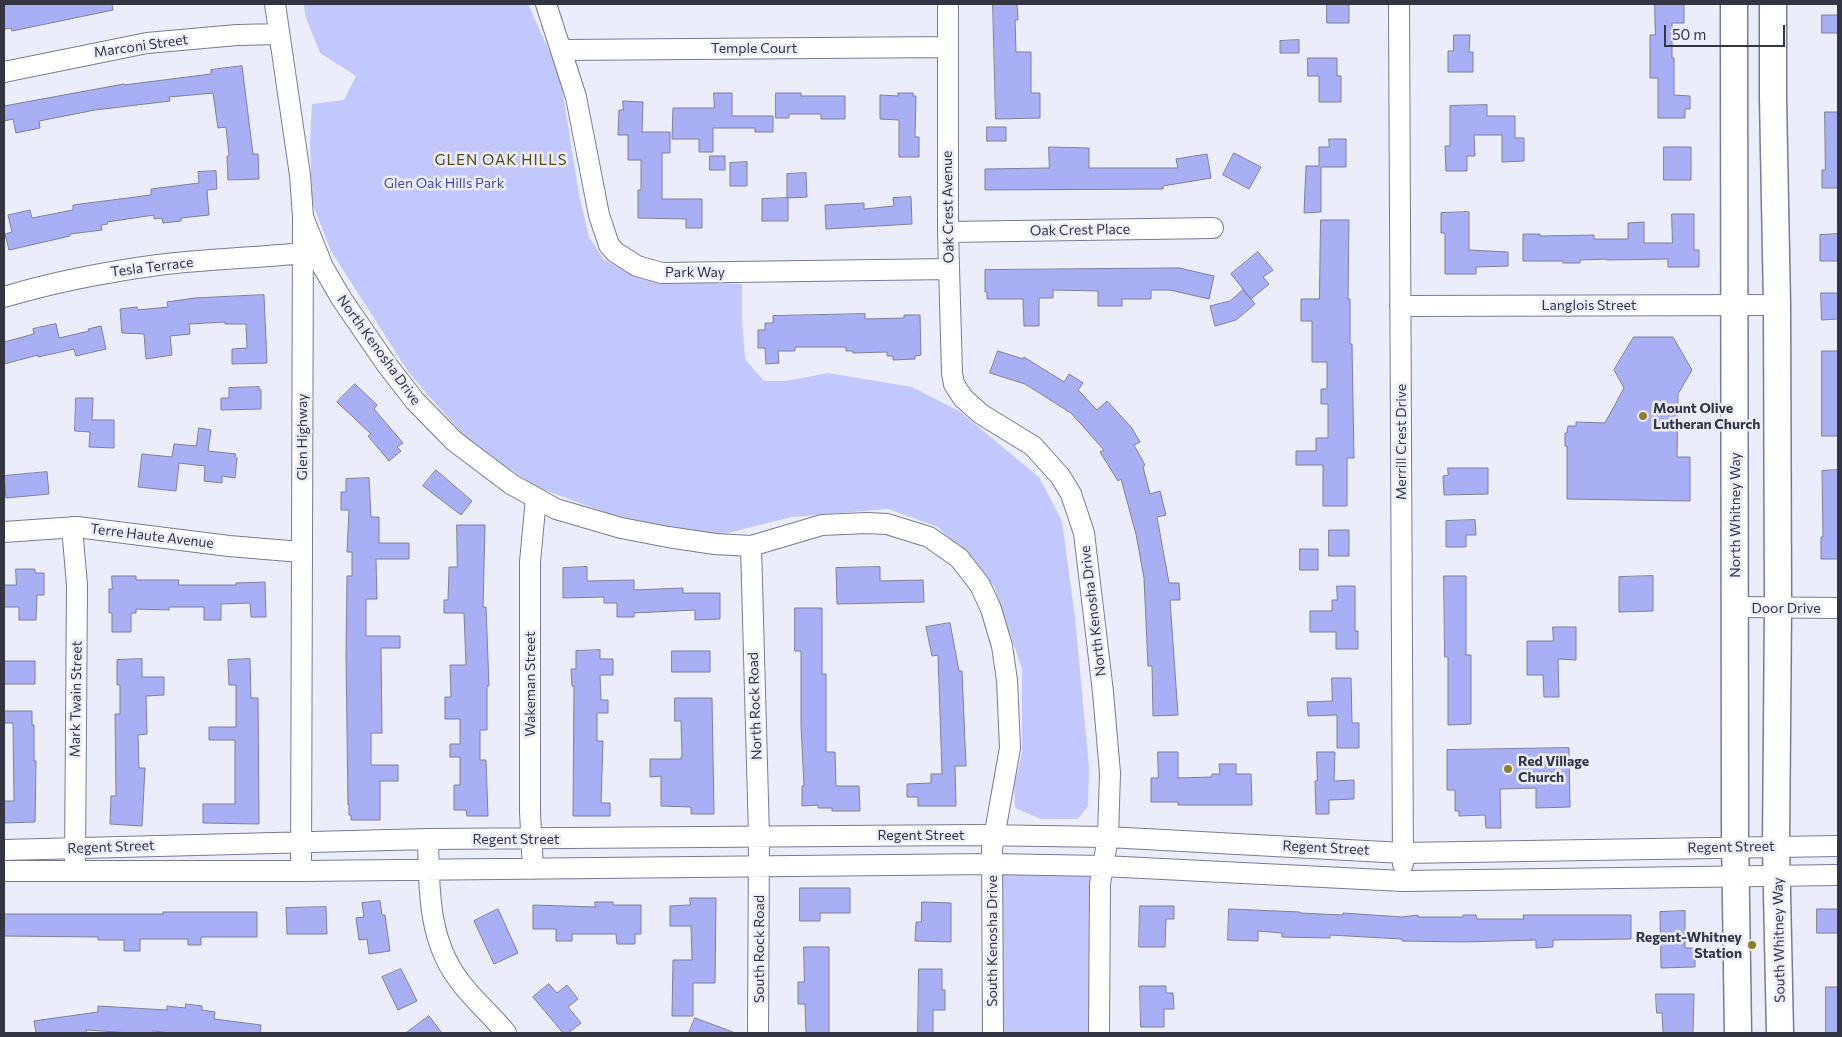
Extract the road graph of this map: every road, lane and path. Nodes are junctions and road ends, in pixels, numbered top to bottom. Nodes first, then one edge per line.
1 (275, 4) edge
2 (546, 4) edge
3 (948, 4) edge
4 (1399, 4) edge
5 (1734, 4) edge
6 (1773, 4) edge
7 (279, 34) junction
8 (947, 47) junction
9 (562, 50) junction
10 (4, 72) edge
11 (302, 218) junction
12 (1213, 228) dead end
13 (948, 232) junction
14 (303, 253) junction
15 (949, 268) junction
16 (4, 297) edge
17 (1734, 304) junction
18 (1777, 305) junction
19 (1400, 306) junction
20 (970, 404) joint
21 (536, 498) junction
22 (72, 527) junction
23 (4, 532) edge
24 (751, 546) junction
25 (301, 552) junction
26 (1735, 607) junction
27 (1778, 607) junction
28 (1838, 608) edge
29 (759, 836) junction
30 (1108, 836) junction
31 (428, 839) junction
32 (531, 839) junction
33 (301, 842) junction
34 (1776, 846) junction
35 (1838, 846) edge
36 (1736, 847) junction
37 (74, 849) junction
38 (4, 850) edge
39 (992, 850) junction
40 (1403, 853) junction
41 (759, 865) junction
42 (1103, 866) junction
43 (533, 869) junction
44 (429, 870) junction
45 (4, 871) edge
46 (75, 871) junction
47 (301, 871) junction
48 (1838, 874) edge
49 (1736, 875) junction
50 (1778, 875) junction
51 (1403, 881) junction
52 (506, 1033) edge
53 (758, 1033) edge
54 (993, 1033) edge
55 (1099, 1033) edge
56 (1738, 1033) edge
57 (1780, 1033) edge

1 - 7 street, Glen Highway
2 - 9 street, Park Way
3 - 8 street, Oak Crest Avenue
4 - 19 street, Merrill Crest Drive
5 - 17 main road, North Whitney Way
6 - 18 main road
7 - 10 street, Marconi Street
7 - 11 street, Glen Highway
8 - 9 street, Temple Court
8 - 13 street, Oak Crest Avenue
9 - 15 street, Park Way
11 - 14 street, Glen Highway
11 - 21 street, North Kenosha Drive
12 - 13 street, Oak Crest Place
13 - 15 street, Oak Crest Avenue
14 - 16 street, Tesla Terrace
14 - 25 street, Glen Highway
15 - 20 street, Oak Crest Avenue
17 - 18 street, Langlois Street
17 - 19 street, Langlois Street
17 - 26 main road, North Whitney Way
18 - 27 main road
19 - 40 street, Merrill Crest Drive
20 - 30 street, North Kenosha Drive
21 - 24 street, North Kenosha Drive
21 - 32 street, Wakeman Street
22 - 23 street, Terre Haute Avenue
22 - 25 street, Terre Haute Avenue
22 - 37 street, Mark Twain Street
24 - 29 street, North Rock Road
24 - 39 street, North Kenosha Drive
25 - 33 street, Glen Highway
26 - 27 street, Door Drive
26 - 36 main road, North Whitney Way
27 - 28 street, Door Drive
27 - 34 main road
29 - 32 street, Regent Street
29 - 39 street, Regent Street
29 - 41 street, North Rock Road
30 - 39 street, Regent Street
30 - 40 street, Regent Street
30 - 42 street, North Kenosha Drive
31 - 32 street, Regent Street
31 - 33 street, Regent Street
31 - 44 street
32 - 43 street, Wakeman Street
33 - 37 street, Regent Street
33 - 47 street, Glen Highway
34 - 35 street, Regent Street
34 - 36 street, Regent Street
34 - 50 main road, South Whitney Way
36 - 40 street, Regent Street
36 - 49 main road
37 - 38 street, Regent Street
37 - 46 street, Mark Twain Street
39 - 41 street, Regent Street
39 - 42 street, Regent Street
39 - 54 street, South Kenosha Drive
40 - 51 street, Merrill Crest Drive
41 - 43 street, Regent Street
41 - 53 street, South Rock Road
42 - 51 street, Regent Street
42 - 55 street
43 - 44 street, Regent Street
44 - 47 street, Regent Street
44 - 52 street
45 - 46 street, Regent Street
46 - 47 street, Regent Street
48 - 50 street, Regent Street
49 - 50 street, Regent Street
49 - 51 street, Regent Street
49 - 56 main road
50 - 57 main road, South Whitney Way

